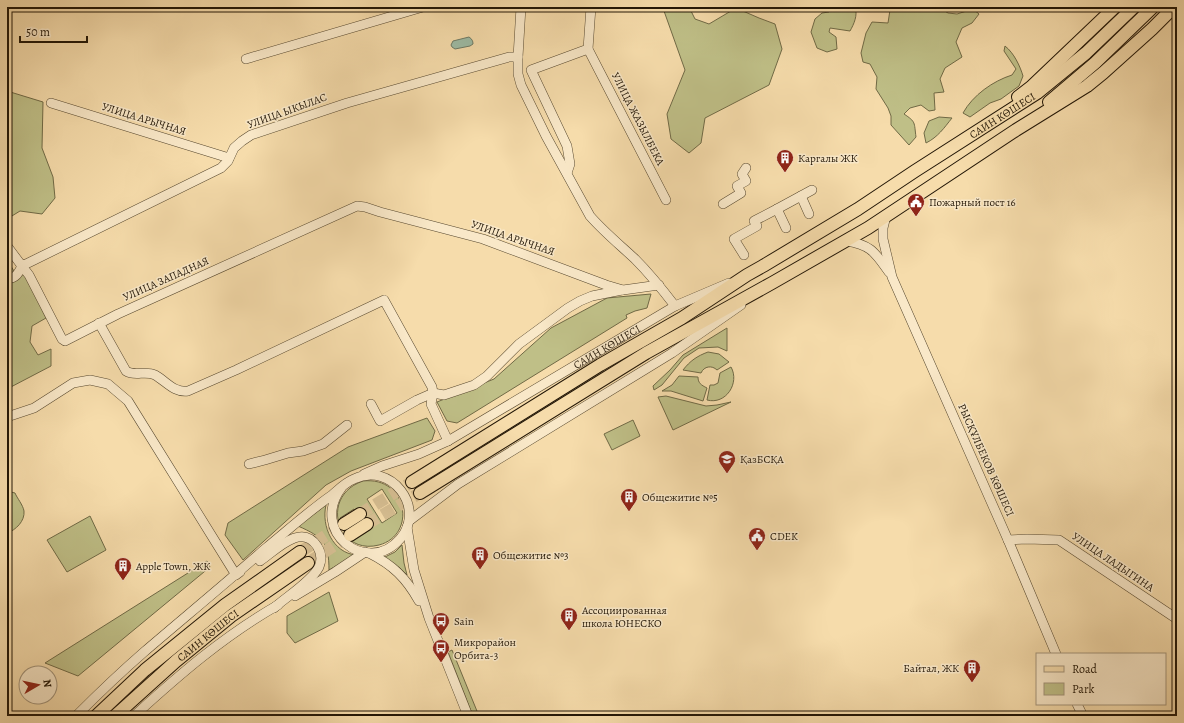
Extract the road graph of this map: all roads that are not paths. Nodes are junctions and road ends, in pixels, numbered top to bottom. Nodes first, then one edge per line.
1 (423, 7) edge
2 (521, 7) edge
3 (591, 7) edge
4 (1115, 7) edge
5 (1134, 7) edge
6 (1153, 7) edge
7 (1174, 7) edge
8 (588, 49) junction
9 (518, 57) junction
10 (246, 60) dead end
11 (51, 103) dead end
12 (1016, 130) junction
13 (976, 132) junction
14 (229, 158) junction
15 (746, 168) dead end
16 (567, 173) junction
17 (812, 190) dead end
18 (801, 196) junction
19 (666, 200) dead end
20 (723, 204) dead end
21 (357, 206) joint
22 (777, 209) junction
23 (809, 214) dead end
24 (886, 216) junction
25 (786, 228) dead end
26 (846, 241) junction
27 (7, 246) edge
28 (744, 255) dead end
29 (22, 266) junction
30 (747, 275) junction
31 (892, 277) junction
32 (7, 279) edge
33 (772, 284) junction
34 (659, 286) junction
35 (623, 290) junction
36 (675, 306) junction
37 (99, 323) junction
38 (433, 393) junction
39 (371, 404) dead end
40 (7, 418) edge
41 (347, 425) dead end
42 (448, 441) junction
43 (249, 464) dead end
44 (353, 479) junction
45 (412, 482) tunnel mouth
46 (342, 487) junction
47 (420, 493) tunnel mouth
48 (360, 514) tunnel mouth
49 (344, 524) tunnel mouth
50 (367, 524) tunnel mouth
51 (408, 524) junction
52 (350, 535) tunnel mouth
53 (1008, 540) junction
54 (300, 552) tunnel mouth
55 (367, 552) junction
56 (308, 563) tunnel mouth
57 (236, 574) junction
58 (274, 608) junction
59 (428, 618) junction
60 (1177, 619) edge
61 (1056, 653) edge
62 (1078, 705) edge
63 (76, 716) edge
64 (96, 716) edge
65 (115, 716) edge
66 (134, 716) edge
67 (468, 716) edge
68 (1083, 716) edge

1 - 10 street
2 - 9 street
3 - 8 street
4 - 13 main road, САИН КӨШЕСІ
5 - 13 main road, САИН КӨШЕСІ
6 - 12 main road, САИН КӨШЕСІ
7 - 12 main road, САИН КӨШЕСІ
8 - 16 street
8 - 19 street, УЛИЦА ЖАЗЫЛБЕКА
9 - 14 street, УЛИЦА ЫКЫЛАС
9 - 16 street
11 - 14 street, УЛИЦА АРЫЧНАЯ
12 - 24 main road
13 - 30 main road, САИН КӨШЕСІ
14 - 29 street, УЛИЦА ЫКЫЛАС
15 - 20 street
16 - 34 street
17 - 18 street
18 - 22 street
18 - 23 street
21 - 35 street, УЛИЦА АРЫЧНАЯ
21 - 37 street, УЛИЦА ЗАПАДНАЯ
22 - 25 street
22 - 28 street
24 - 26 main road
24 - 31 street
26 - 31 street
26 - 33 main road
27 - 29 street
29 - 32 street, УЛИЦА ЫКЫЛАС
29 - 37 street, УЛИЦА ЗАПАДНАЯ
30 - 36 street, САИН КӨШЕСІ
30 - 45 main road
31 - 53 street, РЫСҚҰЛБЕКОВ КӨШЕСІ
33 - 47 main road
33 - 51 street
34 - 35 street, УЛИЦА АРЫЧНАЯ
34 - 36 street
35 - 38 street
36 - 42 street, САИН КӨШЕСІ
37 - 38 street
38 - 39 street
38 - 42 street
40 - 57 street
41 - 43 street
42 - 44 street, САИН КӨШЕСІ
44 - 46 street
44 - 51 street
46 - 55 street
46 - 57 street
48 - 49 main road
50 - 52 main road
51 - 55 street
51 - 59 street
53 - 60 street, УЛИЦА ЛАДЫГИНА
53 - 61 street, РЫСҚҰЛБЕКОВ КӨШЕСІ
54 - 64 main road, САИН КӨШЕСІ
55 - 58 street
55 - 59 street
56 - 65 main road, САИН КӨШЕСІ
57 - 58 street
57 - 63 street
58 - 66 street
59 - 67 street
62 - 68 street

